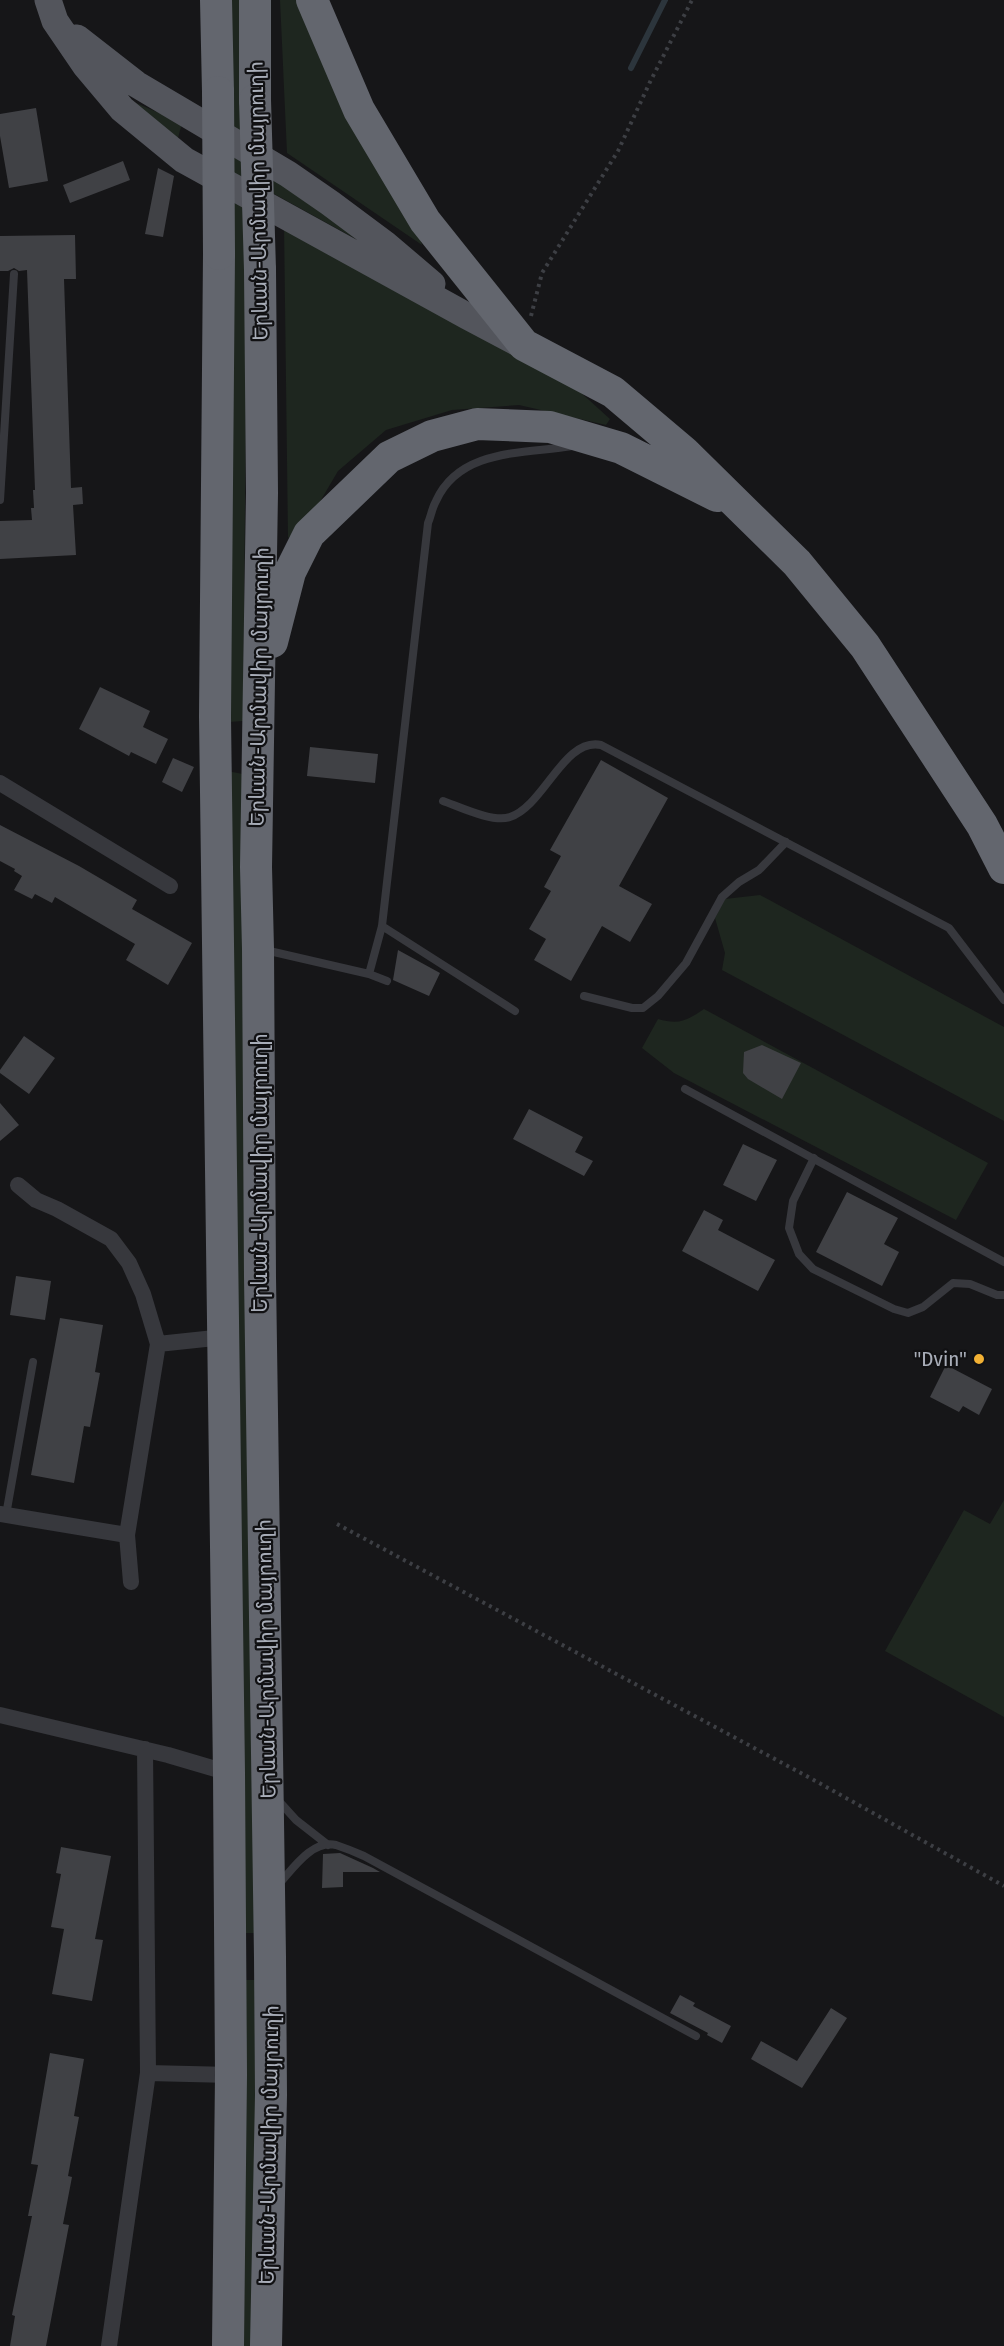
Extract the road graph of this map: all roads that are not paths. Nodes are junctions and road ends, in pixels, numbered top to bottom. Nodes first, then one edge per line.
1 (216, 0) edge
2 (255, 0) edge
3 (312, 0) edge
4 (51, 10) edge
5 (14, 274) dead end
6 (467, 316) junction
7 (524, 345) junction
8 (621, 448) junction
9 (0, 500) edge
10 (745, 510) junction
11 (215, 717) junction
12 (258, 728) junction
13 (0, 783) edge
14 (443, 801) dead end
15 (786, 842) junction
16 (1004, 868) edge
17 (170, 886) dead end
18 (382, 926) junction
19 (258, 949) junction
20 (369, 974) junction
21 (387, 981) dead end
22 (584, 996) dead end
23 (1004, 1000) edge
24 (515, 1011) dead end
25 (685, 1089) dead end
26 (814, 1158) junction
27 (18, 1185) dead end
28 (1004, 1262) edge
29 (1004, 1295) edge
30 (224, 1337) junction
31 (158, 1344) junction
32 (33, 1362) dead end
33 (3, 1515) edge
34 (127, 1535) junction
35 (131, 1582) dead end
36 (0, 1715) edge
37 (145, 1749) junction
38 (229, 1773) junction
39 (268, 1788) junction
40 (328, 1845) junction
41 (268, 1896) junction
42 (230, 1956) junction
43 (270, 1957) junction
44 (696, 2036) dead end
45 (148, 2073) junction
46 (231, 2074) junction
47 (109, 2346) edge
48 (228, 2346) edge
49 (266, 2346) edge

1 - 11 highway, Երևան-Արմավիր մայրուղի, bridge
2 - 12 highway, Երևան-Արմավիր մայրուղի, bridge
3 - 7 highway
4 - 6 main road
4 - 6 main road
5 - 9 lane
6 - 7 main road
7 - 10 highway
8 - 10 highway
8 - 12 highway
8 - 18 lane
10 - 16 highway
11 - 12 highway
11 - 30 highway, Երևան-Արմավիր մայրուղի
12 - 19 highway, Երևան-Արմավիր մայրուղի
13 - 17 street
14 - 15 lane
15 - 22 lane
15 - 23 lane
18 - 20 lane
18 - 24 lane
19 - 20 lane
19 - 39 highway, Երևան-Արմավիր մայրուղի
20 - 21 lane
25 - 26 lane
26 - 28 lane
26 - 29 lane
27 - 31 street
30 - 31 street
30 - 38 highway, Երևան-Արմավիր մայրուղի
31 - 34 street
32 - 33 lane
33 - 34 street
34 - 35 street
36 - 37 street
37 - 38 street
37 - 45 street
38 - 42 highway, Երևան-Արմավիր մայրուղի
39 - 40 lane
39 - 41 highway, Երևան-Արմավիր մայրուղի
40 - 41 lane
40 - 44 lane
41 - 43 highway, Երևան-Արմավիր մայրուղի
42 - 43 highway
42 - 46 highway, Երևան-Արմավիր մայրուղի
43 - 49 highway, Երևան-Արմավիր մայրուղի
45 - 46 street
45 - 47 street
46 - 48 highway, Երևան-Արմավիր մայրուղի

